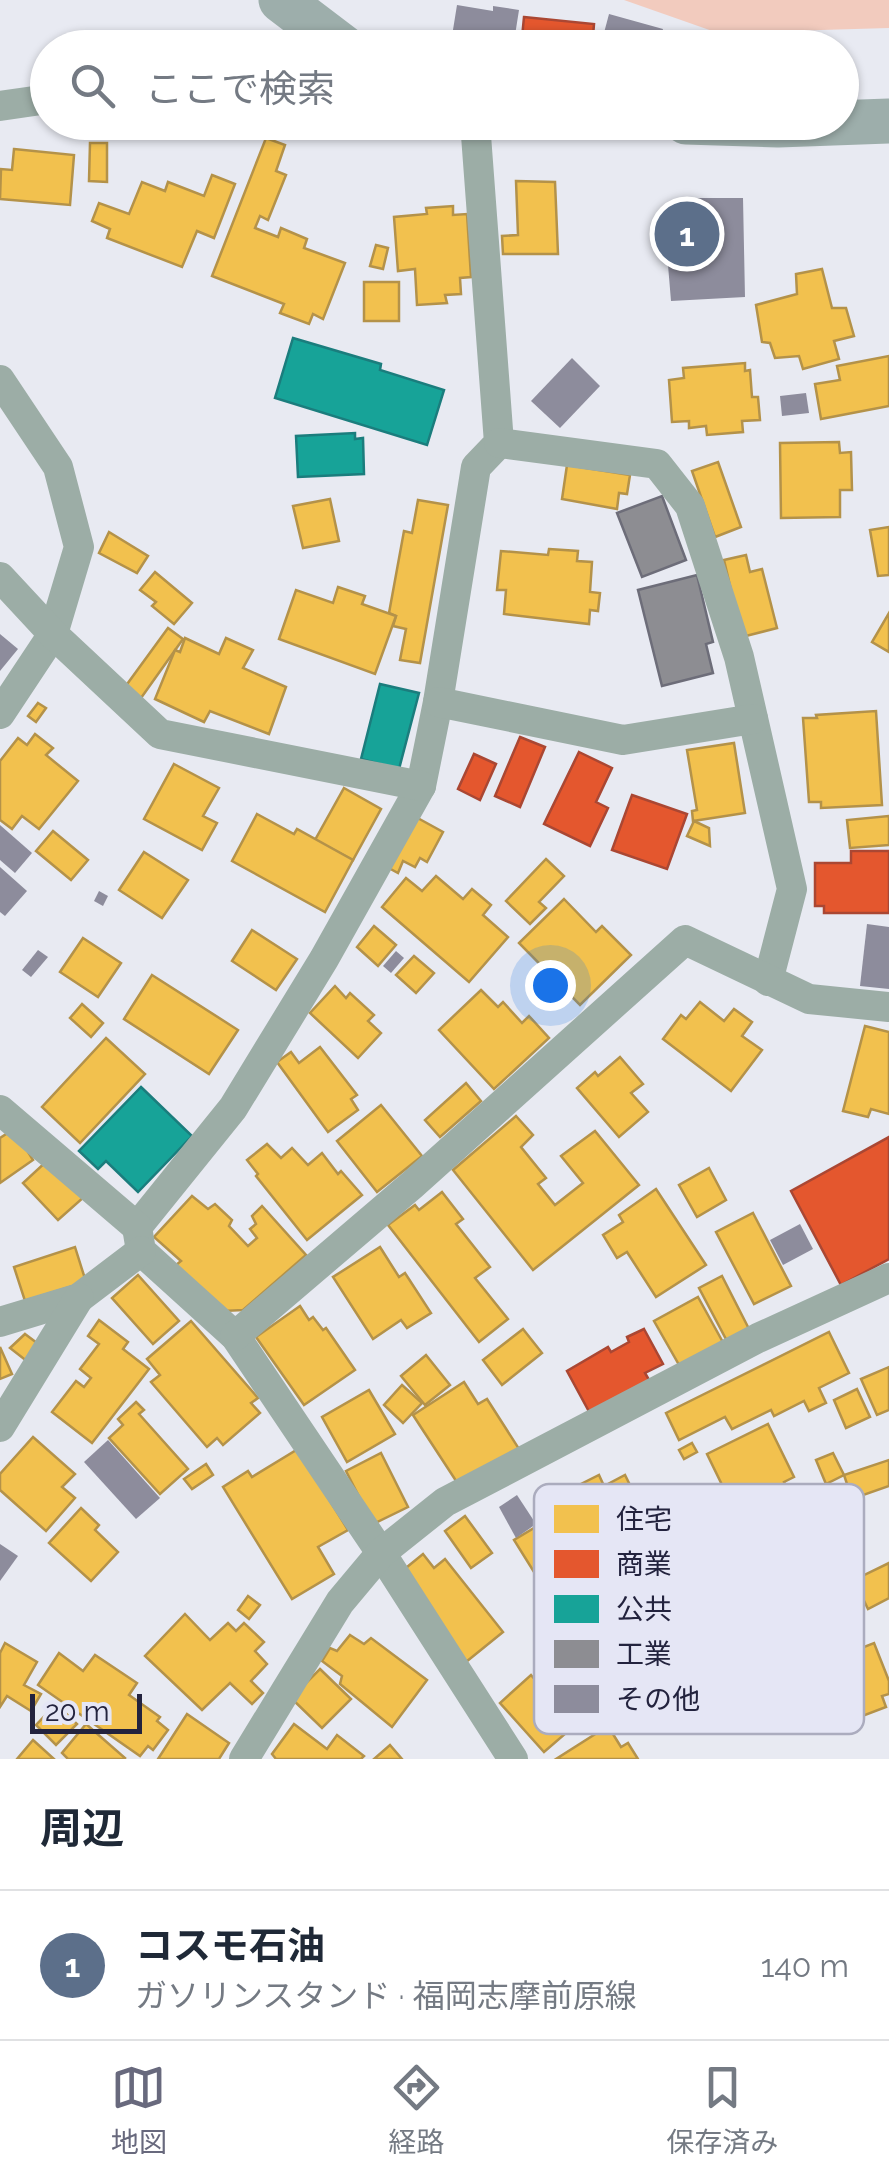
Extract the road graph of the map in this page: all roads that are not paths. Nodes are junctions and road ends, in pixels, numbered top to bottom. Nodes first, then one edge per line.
1 (281, 0) edge
2 (313, 30) edge
3 (30, 102) edge
4 (0, 106) edge
5 (889, 121) edge
6 (859, 122) edge
7 (476, 140) edge
8 (0, 380) edge
9 (499, 443) junction
10 (0, 577) edge
11 (53, 634) junction
12 (438, 702) junction
13 (0, 714) edge
14 (754, 719) junction
15 (422, 786) junction
16 (768, 981) junction
17 (889, 1007) edge
18 (0, 1110) edge
19 (139, 1239) junction
20 (889, 1278) edge
21 (80, 1298) junction
22 (0, 1322) edge
23 (235, 1336) junction
24 (0, 1427) edge
25 (381, 1553) junction
26 (244, 1759) edge
27 (513, 1759) edge

1 - 2 main road
3 - 4 street
5 - 6 main road
7 - 9 street
8 - 11 street
9 - 12 street
9 - 14 street
10 - 11 street
11 - 13 street
11 - 15 street
12 - 14 street
12 - 15 street
14 - 16 street
15 - 19 street
16 - 17 street
16 - 23 street
18 - 19 street
19 - 21 street
19 - 23 street
20 - 25 street
21 - 22 street
21 - 24 street
23 - 25 street
25 - 26 street
25 - 27 street

